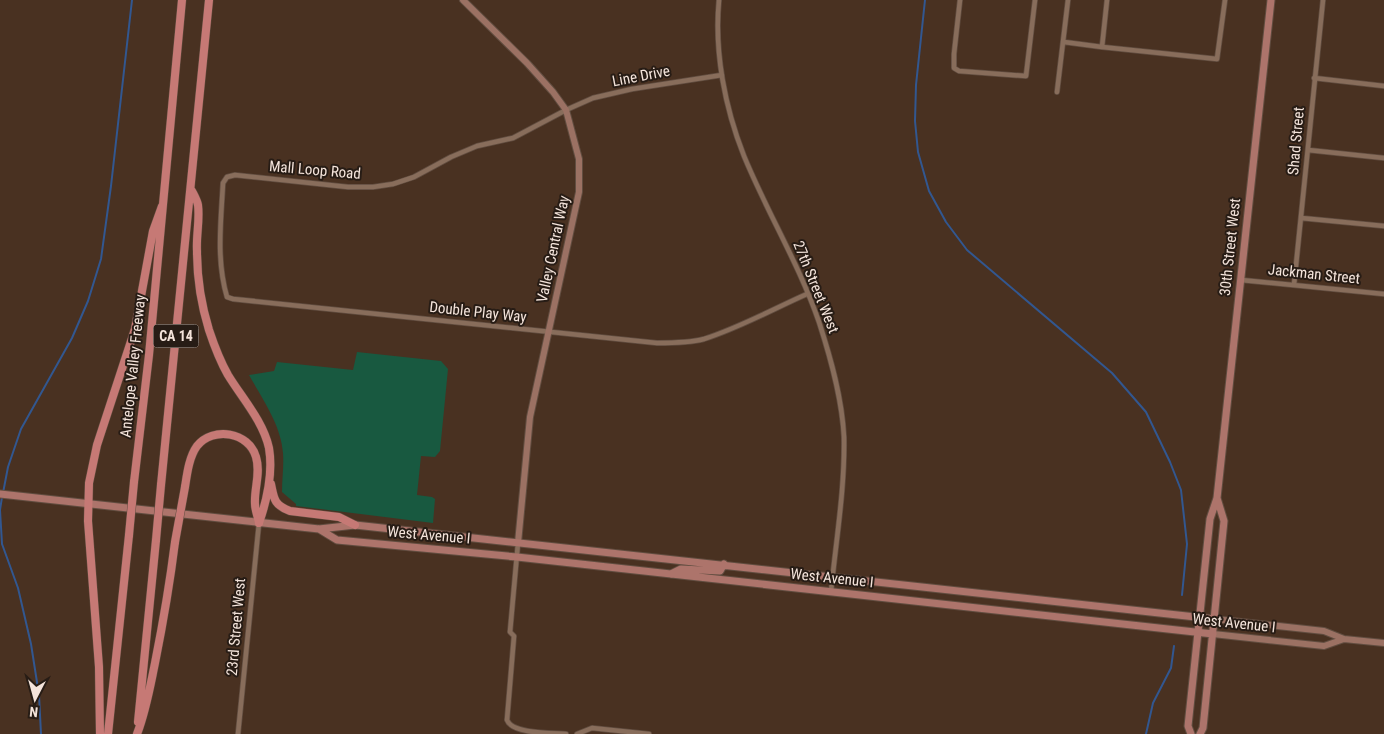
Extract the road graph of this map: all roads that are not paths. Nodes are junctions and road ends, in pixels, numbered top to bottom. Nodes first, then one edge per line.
1 (182, 0) edge
2 (209, 0) edge
3 (463, 0) edge
4 (718, 0) edge
5 (960, 0) edge
6 (1035, 0) edge
7 (1068, 0) edge
8 (1107, 0) edge
9 (1225, 0) edge
10 (1271, 0) edge
11 (1324, 0) edge
12 (1064, 42) junction
13 (1102, 47) junction
14 (722, 75) junction
15 (1314, 78) junction
16 (1384, 86) edge
17 (1057, 92) dead end
18 (566, 110) junction
19 (1308, 150) junction
20 (1384, 158) edge
21 (191, 188) junction
22 (162, 206) junction
23 (1300, 218) junction
24 (1384, 226) edge
25 (1241, 280) junction
26 (1294, 284) junction
27 (807, 294) junction
28 (1384, 294) edge
29 (227, 297) joint
30 (548, 332) junction
31 (269, 477) junction
32 (0, 494) edge
33 (1217, 498) junction
34 (88, 504) junction
35 (259, 523) junction
36 (355, 525) junction
37 (319, 529) junction
38 (518, 543) junction
39 (517, 557) junction
40 (724, 564) junction
41 (670, 574) junction
42 (832, 577) junction
43 (831, 592) junction
44 (1200, 617) junction
45 (1214, 618) junction
46 (1198, 633) junction
47 (1213, 634) junction
48 (1344, 640) junction
49 (1384, 643) edge
50 (100, 734) edge
51 (108, 734) edge
52 (137, 734) edge
53 (238, 734) edge
54 (566, 734) edge
55 (576, 734) edge
56 (649, 734) edge
57 (1191, 734) edge
58 (1200, 734) edge

1 - 22 highway, Antelope Valley Freeway / CA 14
2 - 21 highway, CA 14
3 - 18 street, Valley Central Way
4 - 14 street, 27th Street West
5 - 6 street
7 - 12 street
8 - 13 street
9 - 13 street
10 - 25 main road, 30th Street West
11 - 15 street, Shad Street
12 - 13 street
12 - 17 street
14 - 18 street, Line Drive
14 - 27 street, 27th Street West
15 - 16 street
15 - 19 street, Shad Street
18 - 29 street, Mall Loop Road
18 - 30 street, Valley Central Way
19 - 20 street
19 - 23 street, Shad Street
21 - 31 highway
21 - 52 highway, CA 14, bridge
22 - 34 highway
22 - 51 highway, Antelope Valley Freeway / CA 14, bridge
23 - 24 street
23 - 26 street, Shad Street
25 - 26 street, Jackman Street
25 - 33 main road, 30th Street West
26 - 28 street, Jackman Street
27 - 30 street, Double Play Way
27 - 42 street, 27th Street West
29 - 30 street, Double Play Way
30 - 38 street, Valley Central Way
31 - 35 highway
31 - 36 highway
32 - 34 main road, West Avenue I
33 - 44 main road, 30th Street West
33 - 45 main road, 30th Street West
34 - 35 main road, West Avenue I
34 - 50 highway
35 - 37 main road, West Avenue I
35 - 52 highway, bridge
35 - 53 street, 23rd Street West
36 - 37 main road, West Avenue I
36 - 38 main road, West Avenue I
37 - 39 main road, West Avenue I
38 - 39 street
38 - 40 main road, West Avenue I
39 - 41 main road, West Avenue I
39 - 54 street
40 - 41 main road
40 - 42 main road, West Avenue I
41 - 43 main road, West Avenue I
42 - 43 street, 27th Street West
42 - 44 main road, West Avenue I
43 - 46 main road, West Avenue I
44 - 45 main road, West Avenue I
44 - 46 main road, 30th Street West
45 - 47 main road, 30th Street West
45 - 48 street, West Avenue I
46 - 47 main road, West Avenue I
46 - 57 main road, 30th Street West
47 - 48 street, West Avenue I
47 - 58 main road, 30th Street West
48 - 49 street, West Avenue I
55 - 56 street

